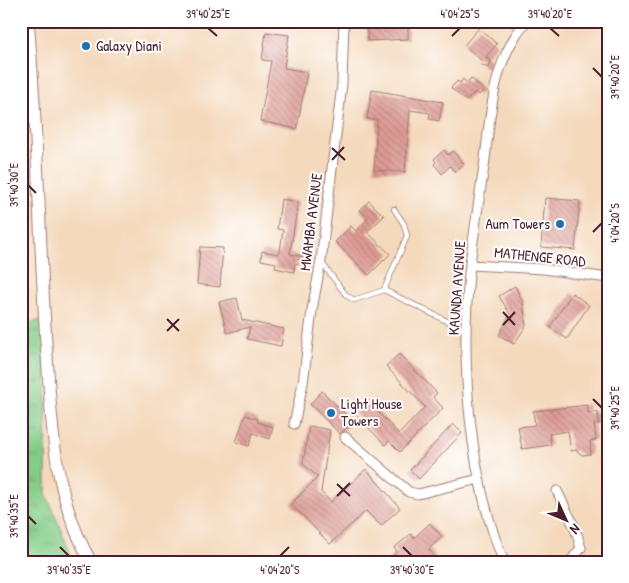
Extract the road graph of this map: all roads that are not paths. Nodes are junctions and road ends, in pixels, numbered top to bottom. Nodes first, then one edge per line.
1 (28, 21) edge
2 (344, 21) edge
3 (526, 21) edge
4 (394, 209) dead end
5 (321, 261) junction
6 (470, 265) junction
7 (608, 278) edge
8 (384, 290) junction
9 (467, 331) junction
10 (294, 424) dead end
11 (345, 437) dead end
12 (479, 479) junction
13 (557, 491) dead end
14 (90, 562) edge
15 (504, 562) edge
16 (570, 562) edge

1 - 14 street
2 - 5 street, MWAMBA AVENUE
3 - 6 street, KAUNDA AVENUE
4 - 8 lane
5 - 8 lane
5 - 10 street, MWAMBA AVENUE
6 - 7 street, MATHENGE ROAD
6 - 9 street, KAUNDA AVENUE
8 - 9 lane
9 - 12 street, KAUNDA AVENUE
11 - 12 street
12 - 15 street, KAUNDA AVENUE
13 - 16 street

